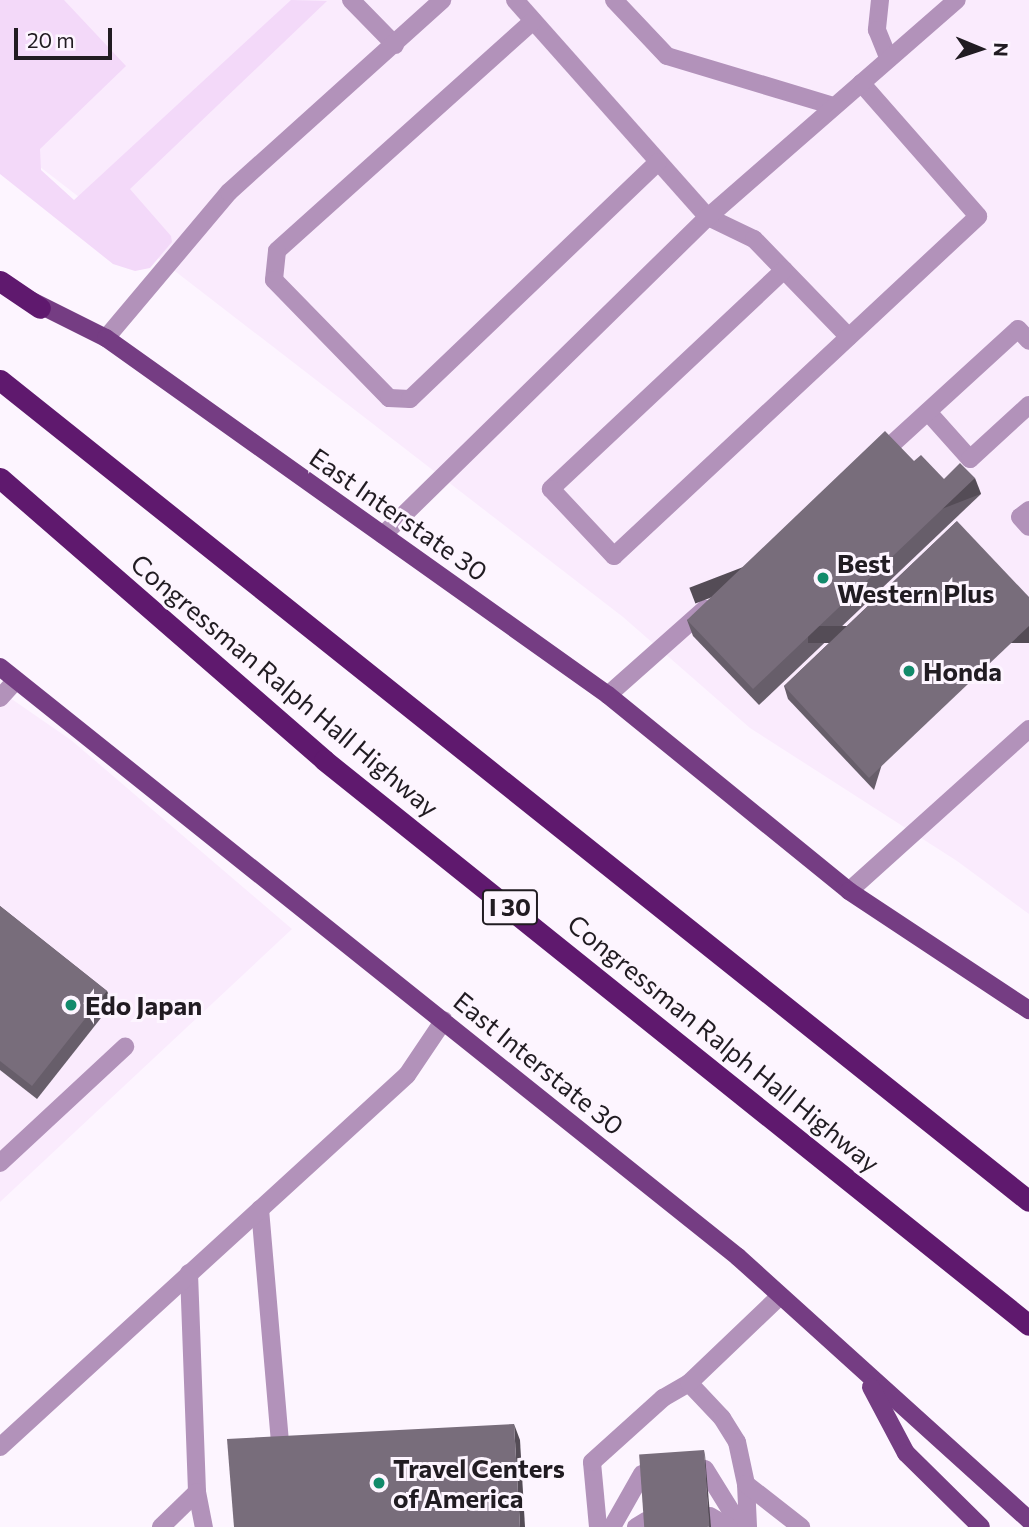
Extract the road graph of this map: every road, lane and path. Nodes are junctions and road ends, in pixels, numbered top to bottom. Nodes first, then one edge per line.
1 (351, 0) edge
2 (442, 0) edge
3 (514, 0) edge
4 (614, 0) edge
5 (880, 0) edge
6 (957, 0) edge
7 (533, 21) junction
8 (395, 45) junction
9 (889, 59) junction
10 (861, 83) junction
11 (834, 106) junction
12 (658, 162) junction
13 (708, 217) junction
14 (784, 270) junction
15 (0, 275) edge
16 (0, 281) edge
17 (40, 309) junction
18 (849, 337) junction
19 (106, 338) junction
20 (1029, 341) edge
21 (0, 380) edge
22 (1029, 405) edge
23 (928, 412) junction
24 (868, 466) edge
25 (0, 478) edge
26 (1029, 510) edge
27 (1029, 527) edge
28 (383, 535) junction
29 (723, 594) edge
30 (0, 667) edge
31 (16, 680) junction
32 (608, 695) junction
33 (0, 698) edge
34 (1029, 729) edge
35 (849, 891) junction
36 (1029, 1010) edge
37 (444, 1020) junction
38 (125, 1047) dead end
39 (0, 1163) edge
40 (1029, 1201) edge
41 (260, 1209) junction
42 (190, 1273) junction
43 (780, 1296) junction
44 (1029, 1325) edge
45 (864, 1374) junction
46 (689, 1383) junction
47 (0, 1447) edge
48 (281, 1452) edge
49 (705, 1469) edge
50 (642, 1474) edge
51 (746, 1484) junction
52 (197, 1492) junction
53 (710, 1516) edge
54 (1029, 1520) edge
55 (161, 1527) edge
56 (204, 1527) edge
57 (598, 1527) edge
58 (612, 1527) edge
59 (729, 1527) edge
60 (741, 1527) edge
61 (748, 1527) edge
62 (801, 1527) edge
63 (981, 1527) edge

1 - 8 lane
2 - 8 lane
3 - 7 lane
4 - 11 lane
5 - 9 lane
6 - 9 lane
7 - 12 lane
7 - 12 lane
8 - 19 lane
9 - 10 lane
10 - 11 lane
10 - 18 lane
11 - 13 lane
12 - 13 lane
13 - 14 lane
13 - 28 lane
14 - 18 lane
14 - 18 lane
15 - 17 main road, East Interstate 30
16 - 17 highway
17 - 19 main road, East Interstate 30
19 - 28 main road, East Interstate 30
20 - 23 lane
21 - 40 highway
22 - 23 lane
23 - 24 lane
25 - 44 highway, Congressman Ralph Hall Highway / I 30
26 - 27 lane
28 - 32 main road, East Interstate 30
29 - 32 lane
30 - 31 main road, East Interstate 30
31 - 33 lane
31 - 37 main road, East Interstate 30
32 - 35 main road, East Interstate 30
34 - 35 lane
35 - 36 main road, East Interstate 30
37 - 41 lane
37 - 43 main road, East Interstate 30
38 - 39 lane
41 - 42 lane
41 - 48 lane
42 - 47 lane
42 - 52 lane
43 - 45 main road, East Interstate 30
43 - 46 lane
45 - 54 main road, East Interstate 30
45 - 63 main road
46 - 51 lane
46 - 57 lane
49 - 60 lane
50 - 58 lane
51 - 61 lane
51 - 62 lane
52 - 55 lane
52 - 56 lane
53 - 59 lane

